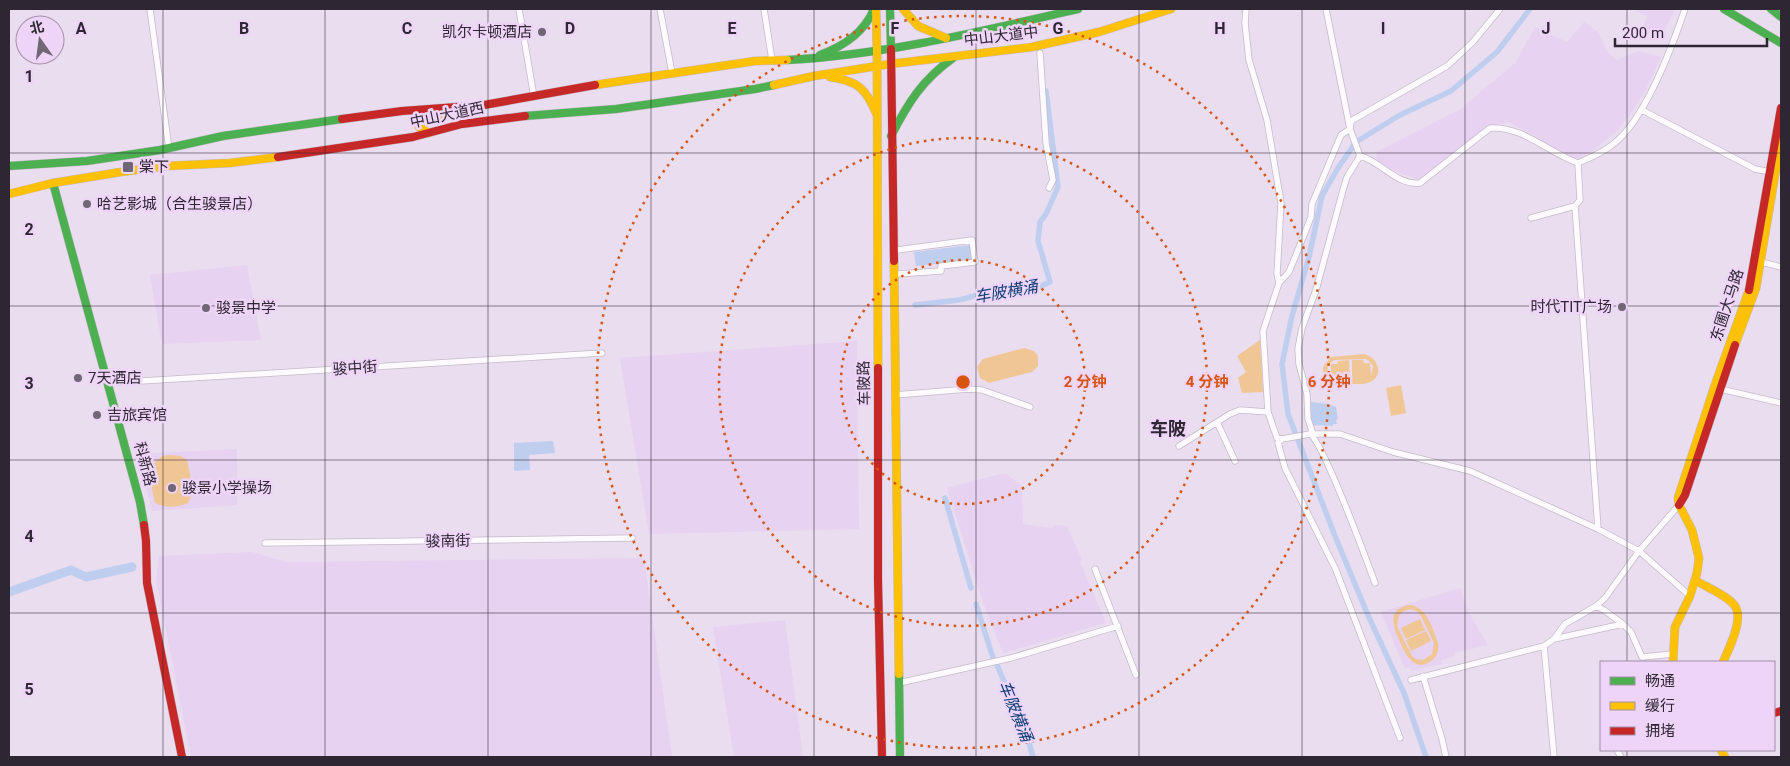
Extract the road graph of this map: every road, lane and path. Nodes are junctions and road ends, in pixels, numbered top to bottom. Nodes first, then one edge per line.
1 (150, 9) edge
2 (519, 9) edge
3 (660, 9) edge
4 (764, 9) edge
5 (875, 9) edge
6 (890, 9) edge
7 (903, 9) edge
8 (1078, 9) edge
9 (1170, 9) edge
10 (1246, 9) edge
11 (1326, 9) edge
12 (1500, 9) edge
13 (1685, 9) edge
14 (1724, 9) edge
15 (1772, 9) edge
16 (1781, 17) edge
17 (947, 38) junction
18 (1781, 43) edge
19 (919, 44) junction
20 (891, 49) junction
21 (877, 51) junction
22 (1040, 53) dead end
23 (852, 55) junction
24 (956, 56) junction
25 (803, 59) junction
26 (772, 60) junction
27 (917, 61) junction
28 (890, 64) junction
29 (877, 66) junction
30 (853, 70) junction
31 (672, 73) junction
32 (814, 76) junction
33 (534, 97) junction
34 (468, 107) junction
35 (1781, 108) edge
36 (1642, 110) junction
37 (878, 115) junction
38 (1350, 129) junction
39 (429, 133) junction
40 (891, 136) junction
41 (1779, 141) edge
42 (170, 149) junction
43 (1360, 156) junction
44 (1578, 164) junction
45 (9, 166) edge
46 (1770, 172) junction
47 (52, 183) junction
48 (1049, 188) dead end
49 (9, 194) edge
50 (1575, 206) junction
51 (1531, 218) dead end
52 (897, 250) dead end
53 (1758, 261) junction
54 (1781, 267) edge
55 (897, 274) dead end
56 (1279, 283) junction
57 (877, 309) junction
58 (894, 309) junction
59 (877, 343) junction
60 (894, 344) junction
61 (602, 352) dead end
62 (108, 383) junction
63 (1717, 388) junction
64 (895, 395) junction
65 (1781, 403) edge
66 (1030, 407) dead end
67 (1268, 412) junction
68 (1217, 422) junction
69 (1310, 434) junction
70 (1282, 439) junction
71 (1178, 446) dead end
72 (1234, 461) dead end
73 (1679, 505) junction
74 (1598, 529) junction
75 (632, 538) dead end
76 (265, 543) dead end
77 (1639, 551) junction
78 (1095, 568) dead end
79 (1695, 580) junction
80 (1375, 583) dead end
81 (1690, 596) junction
82 (1596, 606) junction
83 (1623, 624) junction
84 (1118, 626) junction
85 (1554, 639) junction
86 (1544, 646) junction
87 (1673, 654) junction
88 (1673, 661) edge
89 (1722, 661) edge
90 (1136, 675) dead end
91 (1423, 676) junction
92 (1410, 680) dead end
93 (899, 683) junction
94 (1400, 738) dead end
95 (182, 757) edge
96 (882, 757) edge
97 (900, 757) edge
98 (1446, 757) edge
99 (1554, 757) edge

1 - 42 street
2 - 33 street
3 - 31 street
4 - 26 street
5 - 21 main road, 车陂路
5 - 25 main road
6 - 20 main road, 车陂路
7 - 17 main road
8 - 17 main road, 中山大道中
9 - 24 main road, 中山大道中
10 - 56 street
11 - 38 street
12 - 38 street
13 - 36 street
14 - 18 main road
15 - 16 main road
17 - 19 main road, 中山大道中
19 - 20 main road, 中山大道中
19 - 27 main road
20 - 21 main road, 中山大道中
20 - 28 main road, 车陂路
21 - 23 main road, 中山大道西
21 - 29 main road, 车陂路
22 - 48 street
23 - 25 main road, 中山大道西
23 - 30 main road
24 - 27 main road, 中山大道中
24 - 40 main road
25 - 26 main road, 中山大道西
26 - 31 main road, 中山大道西
27 - 28 main road, 中山大道中
28 - 29 main road, 中山大道西
28 - 40 main road, 车陂路
29 - 30 main road, 中山大道西
29 - 37 main road, 车陂路
30 - 32 main road, 中山大道西
31 - 33 main road, 中山大道西
32 - 37 main road
32 - 39 main road, 中山大道西
33 - 34 main road, 中山大道西
34 - 39 main road
34 - 42 main road, 中山大道西
35 - 41 main road, 东圃大马路
36 - 44 street
36 - 46 street
37 - 57 main road, 车陂路
38 - 43 street
38 - 56 street
39 - 47 main road, 中山大道西
40 - 58 main road, 车陂路
41 - 46 main road, 东圃大马路
41 - 53 main road, 东圃大马路
42 - 45 main road, 中山大道西
43 - 44 street
43 - 69 street
44 - 50 street
46 - 53 main road, 东圃大马路
47 - 49 main road, 中山大道西
47 - 62 main road, 科新路
50 - 51 street
50 - 74 street
52 - 55 street
53 - 54 street
53 - 63 main road, 东圃大马路
56 - 67 street
57 - 58 main road
57 - 59 main road, 车陂路
58 - 60 main road, 车陂路
59 - 60 main road
59 - 96 main road, 车陂路
60 - 64 main road, 车陂路
61 - 62 street, 骏中街
62 - 95 main road, 科新路
63 - 65 street
63 - 73 main road, 东圃大马路
64 - 66 street
64 - 93 main road, 车陂路
67 - 68 street
67 - 70 street
68 - 71 street
68 - 72 street
69 - 70 street
69 - 74 street
69 - 80 street
70 - 94 street
73 - 77 street
73 - 79 main road
74 - 77 street
75 - 76 street, 骏南街
77 - 81 street
77 - 82 street
78 - 84 street
79 - 81 main road
79 - 89 main road
81 - 87 main road
82 - 83 street
82 - 85 street
83 - 85 street
83 - 87 street
84 - 90 street
84 - 93 street
85 - 86 street
86 - 91 street
86 - 99 street
87 - 88 main road
91 - 92 street
91 - 98 street
93 - 97 main road, 车陂路

